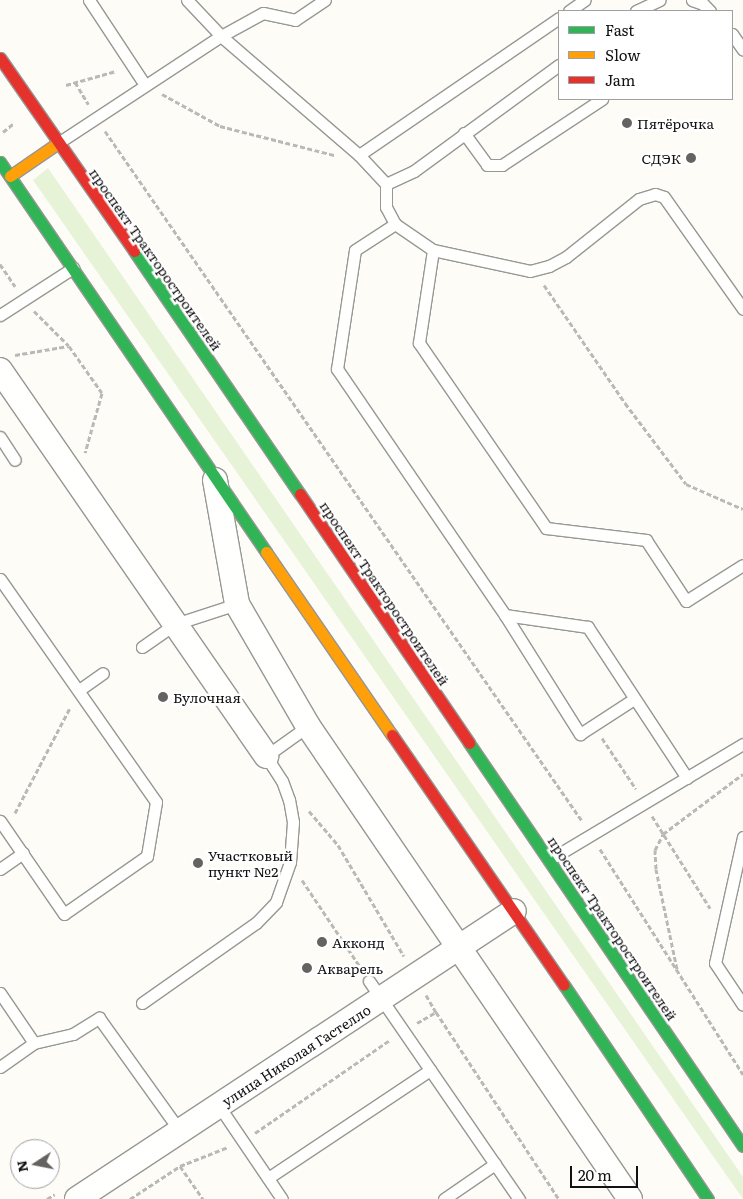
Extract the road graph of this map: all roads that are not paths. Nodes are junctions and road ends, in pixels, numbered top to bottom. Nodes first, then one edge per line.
1 (89, 0) edge
2 (187, 0) edge
3 (586, 0) edge
4 (660, 0) edge
5 (692, 0) edge
6 (323, 1) edge
7 (571, 10) edge
8 (638, 10) edge
9 (709, 10) edge
10 (558, 19) edge
11 (733, 35) edge
12 (221, 36) junction
13 (743, 50) edge
14 (0, 58) edge
15 (558, 66) edge
16 (145, 86) junction
17 (600, 100) edge
18 (464, 133) junction
19 (58, 143) junction
20 (359, 154) junction
21 (0, 162) edge
22 (10, 176) junction
23 (386, 184) junction
24 (394, 224) junction
25 (433, 250) junction
26 (73, 268) junction
27 (743, 309) edge
28 (0, 315) edge
29 (5, 363) edge
30 (0, 437) edge
31 (15, 460) dead end
32 (215, 478) junction
33 (743, 565) edge
34 (0, 579) edge
35 (237, 604) junction
36 (505, 615) junction
37 (175, 624) junction
38 (142, 647) dead end
39 (104, 673) dead end
40 (79, 690) junction
41 (634, 699) junction
42 (308, 726) junction
43 (743, 744) edge
44 (266, 756) junction
45 (687, 778) junction
46 (0, 820) edge
47 (743, 837) edge
48 (22, 853) junction
49 (549, 860) junction
50 (0, 868) edge
51 (514, 911) junction
52 (460, 947) junction
53 (375, 990) junction
54 (0, 993) edge
55 (142, 1003) dead end
56 (743, 1005) edge
57 (34, 1042) junction
58 (0, 1067) edge
59 (430, 1070) junction
60 (219, 1106) junction
61 (180, 1131) junction
62 (743, 1146) edge
63 (495, 1164) junction
64 (268, 1178) junction
65 (622, 1196) edge
66 (77, 1199) edge
67 (282, 1199) edge
68 (444, 1199) edge
69 (519, 1199) edge
70 (708, 1199) edge

1 - 16 lane
2 - 12 lane
3 - 7 lane
4 - 8 lane
5 - 9 lane
6 - 12 lane
10 - 20 lane
11 - 13 lane
12 - 16 lane
12 - 20 lane
14 - 19 main road, проспект Тракторостроителей
15 - 18 lane
16 - 19 lane
17 - 18 lane
18 - 23 lane
19 - 22 main road
19 - 49 main road, проспект Тракторостроителей
20 - 23 lane
21 - 22 main road
22 - 26 main road
23 - 24 lane
24 - 25 lane
24 - 36 lane
25 - 27 lane
25 - 33 lane
26 - 28 lane
26 - 32 main road
29 - 37 street
30 - 31 lane
32 - 35 street
32 - 51 main road
34 - 40 lane
35 - 37 lane
35 - 42 street
36 - 41 lane
36 - 41 lane
37 - 38 lane
37 - 44 street
39 - 40 lane
40 - 48 lane
41 - 45 lane
42 - 44 lane
42 - 52 street
43 - 45 lane
44 - 55 lane
45 - 49 lane
46 - 48 lane
47 - 56 lane
48 - 50 lane
49 - 62 main road, проспект Тракторостроителей
51 - 52 street, улица Николая Гастелло
51 - 70 main road
52 - 53 street, улица Николая Гастелло
52 - 65 street
53 - 59 lane
53 - 60 street, улица Николая Гастелло
54 - 57 lane
57 - 58 lane
57 - 61 lane
59 - 63 lane
59 - 64 lane
60 - 61 street, улица Николая Гастелло
60 - 64 lane
61 - 66 street, улица Николая Гастелло
63 - 68 lane
63 - 69 lane
64 - 67 lane

